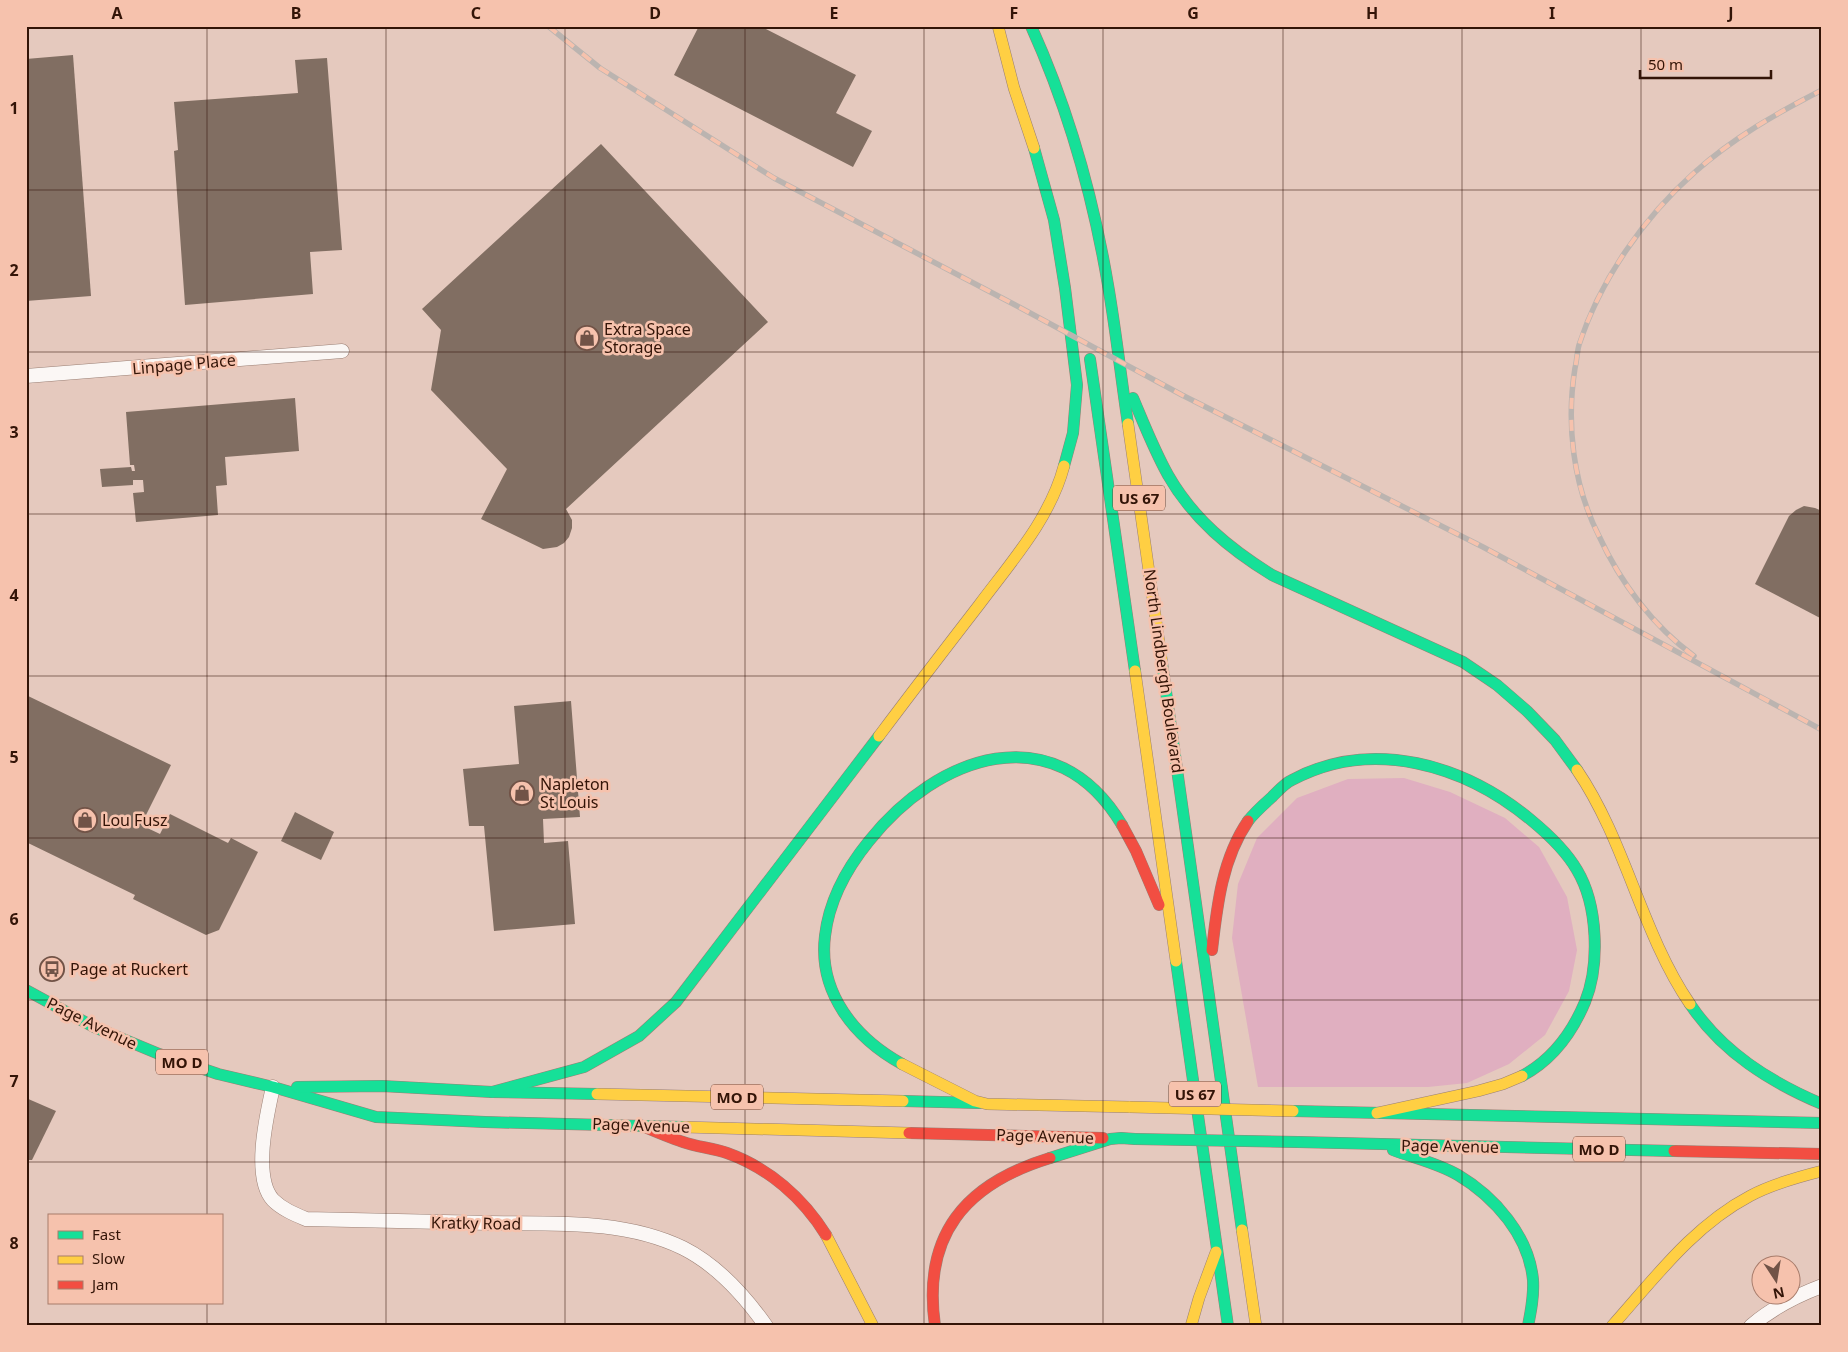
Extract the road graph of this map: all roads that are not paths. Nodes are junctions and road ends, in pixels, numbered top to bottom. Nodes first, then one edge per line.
1 (998, 26) edge
2 (1004, 26) edge
3 (1030, 26) edge
4 (1018, 55) dead end
5 (1089, 350) dead end
6 (342, 351) dead end
7 (1122, 375) junction
8 (26, 376) edge
9 (1173, 940) junction
10 (1208, 980) junction
11 (26, 990) edge
12 (273, 1087) junction
13 (492, 1092) junction
14 (982, 1103) junction
15 (1822, 1104) edge
16 (1377, 1113) junction
17 (1822, 1123) edge
18 (640, 1125) junction
19 (1116, 1138) junction
20 (1377, 1144) junction
21 (1822, 1154) edge
22 (1822, 1171) edge
23 (1217, 1247) junction
24 (1250, 1282) junction
25 (1822, 1286) edge
26 (1265, 1308) dead end
27 (766, 1326) edge
28 (873, 1326) edge
29 (935, 1326) edge
30 (1191, 1326) edge
31 (1228, 1326) edge
32 (1256, 1326) edge
33 (1528, 1326) edge
34 (1612, 1326) edge
35 (1752, 1326) edge

1 - 13 main road
2 - 4 main road
3 - 7 main road, North Lindbergh Boulevard / US 67
5 - 9 main road, North Lindbergh Boulevard / US 67
6 - 8 street, Linpage Place
7 - 10 main road, North Lindbergh Boulevard / US 67
7 - 15 main road
9 - 14 main road
9 - 23 main road, North Lindbergh Boulevard / US 67
10 - 16 main road
10 - 24 main road, North Lindbergh Boulevard / US 67
11 - 12 main road, Page Avenue / MO D
12 - 13 main road, Page Avenue / MO D
12 - 18 main road, Page Avenue / MO D
12 - 27 street, Kratky Road
13 - 14 main road, Page Avenue / MO D
14 - 16 main road, Page Avenue / MO D, bridge
16 - 17 main road, Page Avenue / MO D
18 - 19 main road, Page Avenue / MO D
18 - 28 main road
19 - 20 main road, Page Avenue / MO D, bridge
19 - 29 main road
20 - 21 main road, Page Avenue / MO D
20 - 33 main road
22 - 34 main road
23 - 30 main road
23 - 31 main road, North Lindbergh Boulevard / US 67
24 - 26 main road
24 - 32 main road, North Lindbergh Boulevard / US 67
25 - 35 street

